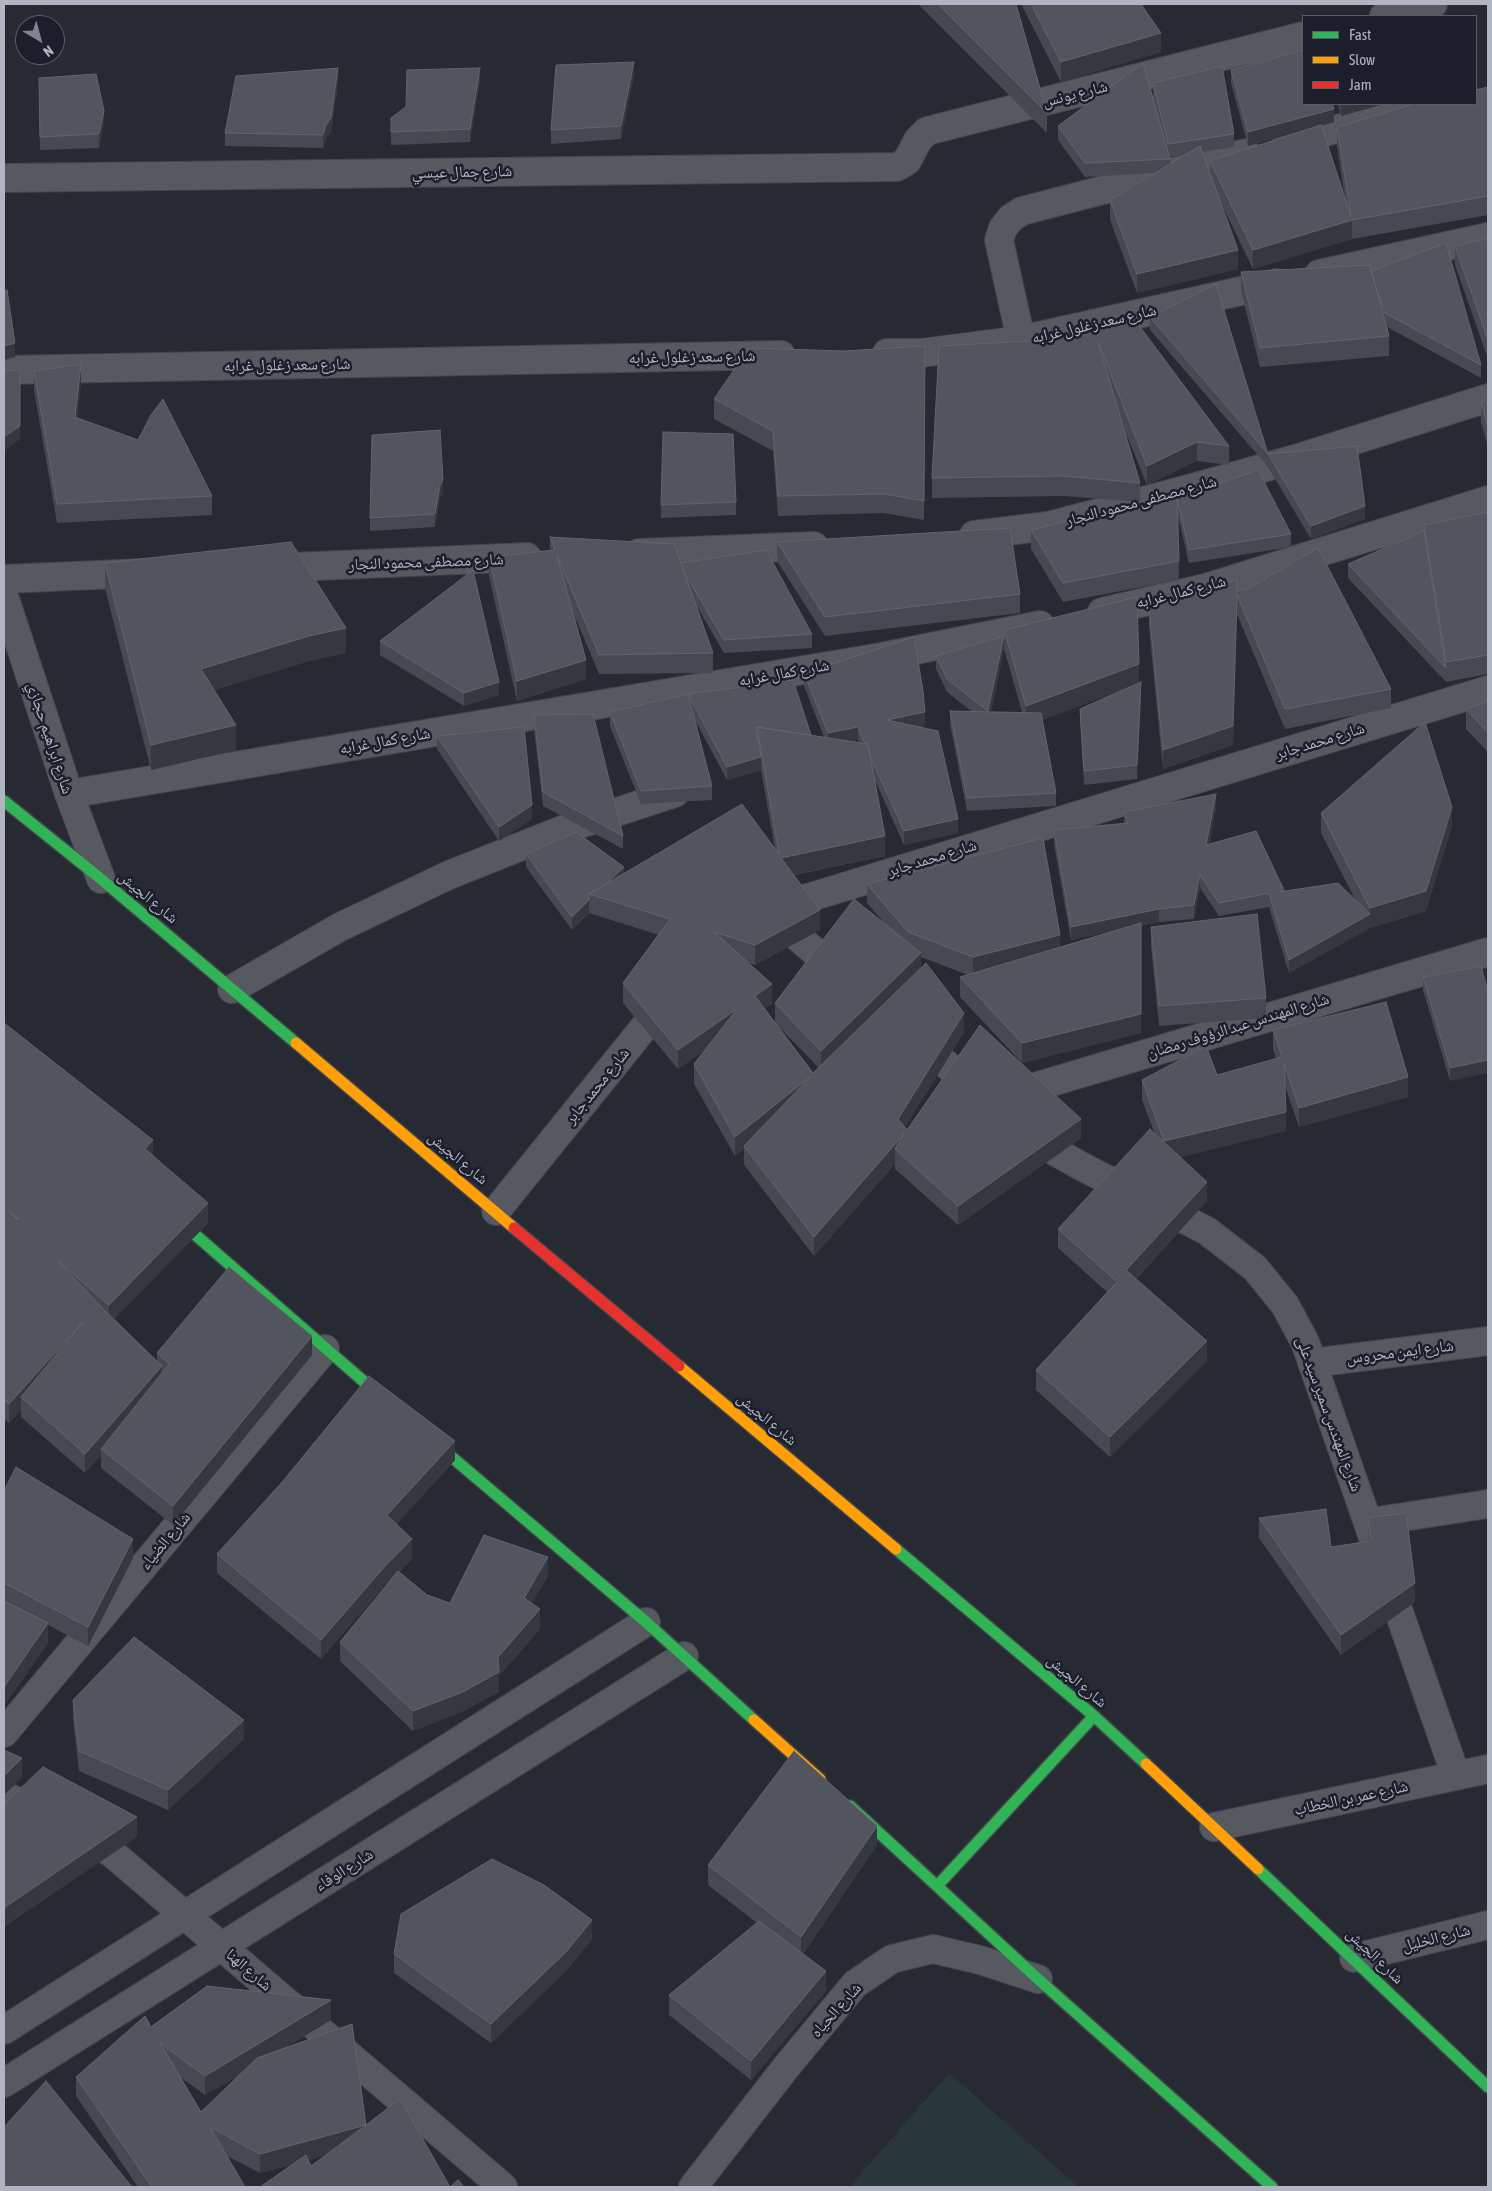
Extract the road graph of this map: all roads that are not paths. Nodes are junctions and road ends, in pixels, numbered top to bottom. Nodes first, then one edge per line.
1 (1433, 4) edge
2 (1388, 15) edge
3 (1302, 36) edge
4 (1429, 105) edge
5 (914, 150) joint
6 (4, 178) edge
7 (1488, 237) edge
8 (1021, 340) junction
9 (861, 354) edge
10 (801, 355) edge
11 (4, 370) edge
12 (1488, 398) edge
13 (1488, 500) edge
14 (945, 539) edge
15 (838, 545) edge
16 (610, 554) edge
17 (550, 556) edge
18 (242, 569) edge
19 (162, 572) edge
20 (4, 579) edge
21 (4, 596) edge
22 (1488, 690) edge
23 (676, 792) edge
24 (69, 794) junction
25 (4, 801) edge
26 (101, 879) junction
27 (1488, 952) edge
28 (685, 977) edge
29 (232, 989) junction
30 (863, 993) edge
31 (900, 1024) edge
32 (989, 1100) junction
33 (161, 1205) edge
34 (496, 1211) junction
35 (1488, 1341) edge
36 (325, 1349) junction
37 (1312, 1363) junction
38 (397, 1411) edge
39 (419, 1429) edge
40 (1488, 1504) edge
41 (1368, 1523) junction
42 (83, 1593) edge
43 (107, 1610) junction
44 (646, 1622) junction
45 (684, 1656) junction
46 (1094, 1716) junction
47 (4, 1733) edge
48 (1488, 1769) edge
49 (1456, 1776) junction
50 (825, 1784) edge
51 (4, 1796) edge
52 (840, 1797) edge
53 (1214, 1827) junction
54 (938, 1885) junction
55 (185, 1915) junction
56 (1488, 1925) edge
57 (221, 1946) junction
58 (1354, 1958) junction
59 (1038, 1979) junction
60 (4, 2030) edge
61 (4, 2083) edge
62 (1488, 2087) edge
63 (426, 2122) junction
64 (408, 2144) edge
65 (503, 2187) edge
66 (693, 2187) edge
67 (1272, 2187) edge

1 - 2 street
3 - 5 street, شارع يونس
4 - 8 street
5 - 6 street, شارع جمال عيسي
7 - 8 street, شارع سعد زغلول غرابه
8 - 9 street, شارع سعد زغلول غرابه
10 - 11 street, شارع سعد زغلول غرابه
12 - 14 street, شارع مصطفى محمود النجار
13 - 24 street, شارع كمال غرابه
15 - 16 street
17 - 18 street, شارع مصطفى محمود النجار
19 - 20 street
21 - 24 street, شارع ابراهيم حجازي
22 - 30 street, شارع محمد جابر
23 - 29 street
24 - 26 street, شارع ابراهيم حجازي
25 - 26 main road, شارع الجيش
26 - 29 main road, شارع الجيش
27 - 32 street, شارع المهندس عبد الرؤوف رمضان
28 - 34 street, شارع محمد جابر
29 - 34 main road, شارع الجيش
31 - 32 street, شارع المهندس سمير سيد على
32 - 37 street, شارع المهندس سمير سيد على
33 - 36 main road
34 - 46 main road, شارع الجيش
35 - 37 street, شارع ايمن محروس
36 - 38 main road
36 - 43 street, شارع الضياء
37 - 41 street, شارع المهندس سمير سيد على
39 - 44 main road
40 - 41 street
41 - 49 street, شارع المهندس سمير سيد على
42 - 43 street
43 - 47 street, شارع الضياء
44 - 45 main road
44 - 55 street
45 - 50 main road
45 - 57 street, شارع الوفاء
46 - 53 main road, شارع الجيش
46 - 54 main road
48 - 49 street, شارع عمر بن الخطاب
49 - 53 street, شارع عمر بن الخطاب
51 - 55 street, شارع الهنا
52 - 54 main road
53 - 58 main road, شارع الجيش
54 - 59 main road
55 - 57 street, شارع الهنا
55 - 60 street
56 - 58 street, شارع الخليل
57 - 61 street, شارع الوفاء
57 - 63 street, شارع الهنا
58 - 62 main road, شارع الجيش
59 - 66 street, شارع الحياه
59 - 67 main road
63 - 64 street
63 - 65 street, شارع الهنا

